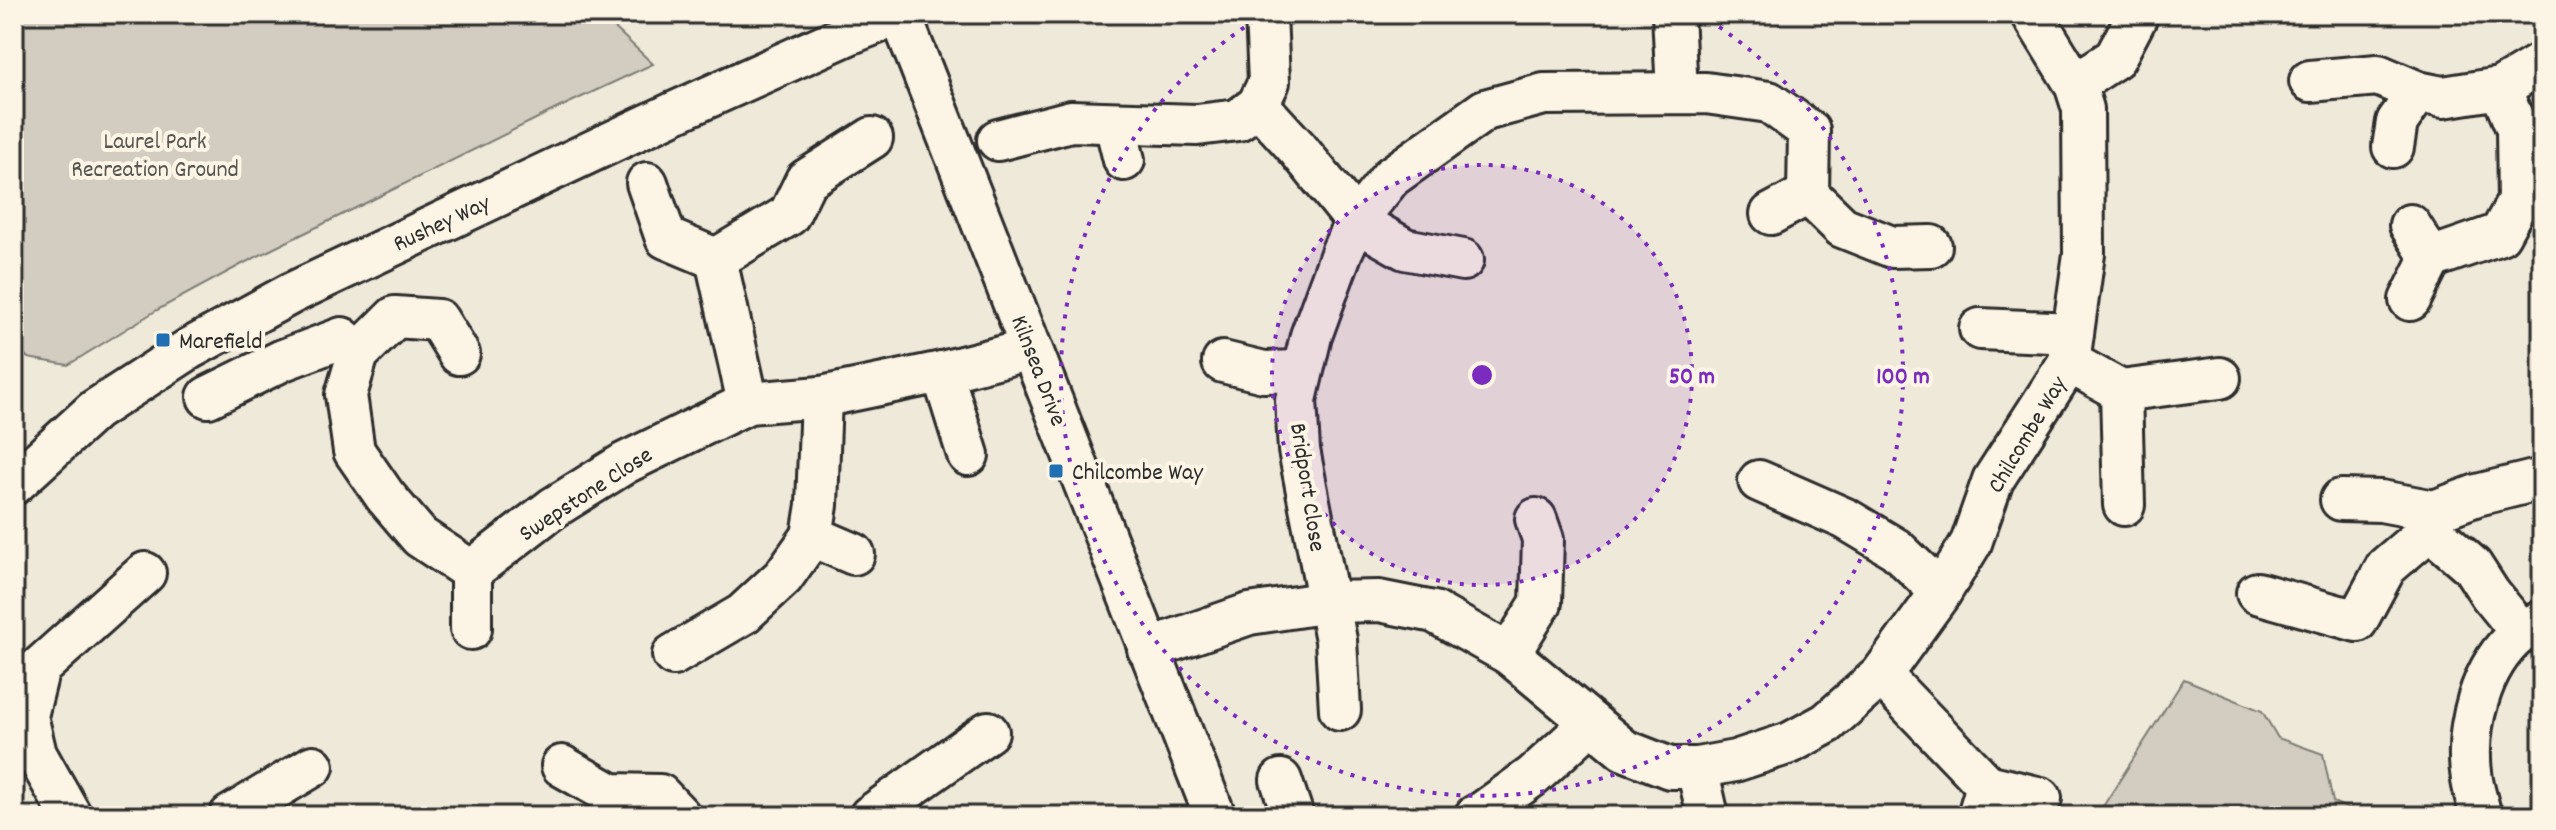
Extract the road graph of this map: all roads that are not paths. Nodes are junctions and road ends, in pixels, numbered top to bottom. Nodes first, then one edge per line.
1 (900, 14) edge
2 (1266, 14) edge
3 (1673, 14) edge
4 (2032, 14) edge
5 (2138, 14) edge
6 (2542, 63) edge
7 (2310, 81) dead end
8 (2075, 84) junction
9 (2500, 88) junction
10 (1677, 92) junction
11 (2418, 92) junction
12 (1258, 105) junction
13 (872, 138) dead end
14 (998, 140) dead end
15 (2393, 147) dead end
16 (647, 183) dead end
17 (1808, 194) junction
18 (1771, 214) dead end
19 (1356, 221) junction
20 (2410, 225) dead end
21 (1931, 246) dead end
22 (2431, 258) junction
23 (716, 259) junction
24 (1463, 260) dead end
25 (2410, 300) dead end
26 (1980, 329) dead end
27 (2071, 347) junction
28 (1031, 349) junction
29 (358, 354) junction
30 (459, 354) dead end
31 (1223, 362) dead end
32 (1302, 371) junction
33 (942, 372) junction
34 (2220, 378) dead end
35 (2121, 391) junction
36 (208, 397) dead end
37 (821, 397) junction
38 (748, 403) junction
39 (968, 455) dead end
40 (2542, 479) edge
41 (1759, 481) dead end
42 (14, 484) edge
43 (2341, 500) dead end
44 (2124, 505) dead end
45 (2428, 508) junction
46 (1536, 519) dead end
47 (812, 536) junction
48 (854, 554) dead end
49 (471, 571) junction
50 (145, 573) dead end
51 (1941, 592) junction
52 (2257, 593) dead end
53 (1329, 602) junction
54 (2532, 627) edge
55 (471, 629) dead end
56 (1148, 649) junction
57 (1509, 654) junction
58 (673, 655) dead end
59 (1881, 675) junction
60 (1340, 710) dead end
61 (1591, 723) junction
62 (988, 732) dead end
63 (25, 756) edge
64 (313, 766) dead end
65 (562, 766) dead end
66 (1697, 768) junction
67 (2041, 798) dead end
68 (1983, 801) edge
69 (71, 816) edge
70 (230, 816) edge
71 (680, 816) edge
72 (870, 816) edge
73 (1215, 816) edge
74 (1475, 816) edge
75 (1708, 816) edge
76 (2481, 816) edge

1 - 28 street, Kilnsea Drive
1 - 42 street, Rushey Way
2 - 12 street
3 - 10 street
4 - 8 street, Chilcombe Way
5 - 8 street
6 - 9 street
7 - 11 street
8 - 27 street, Chilcombe Way
9 - 11 street
9 - 22 street
10 - 17 street, Bridport Close
10 - 19 street, Bridport Close
11 - 15 street
12 - 14 street
12 - 19 street
13 - 23 street
16 - 23 street
17 - 18 street
17 - 21 street
19 - 24 street
19 - 32 street, Bridport Close
20 - 22 street
22 - 25 street
23 - 38 street
26 - 27 street, Chilcombe Way
27 - 35 street, Chilcombe Way
27 - 51 street, Chilcombe Way
28 - 33 street, Swepstone Close
28 - 56 street, Kilnsea Drive
29 - 30 street
29 - 36 street
29 - 49 street
31 - 32 street
32 - 53 street, Bridport Close
33 - 37 street, Swepstone Close
33 - 39 street
34 - 35 street
35 - 44 street
37 - 38 street, Swepstone Close
37 - 47 street
38 - 49 street, Swepstone Close
40 - 45 street
41 - 51 street
43 - 45 street
45 - 52 street
45 - 54 street
46 - 57 street
47 - 48 street
47 - 58 street
49 - 55 street
50 - 63 street
51 - 59 street, Chilcombe Way
53 - 56 street, Chilcombe Way
53 - 57 street, Chilcombe Way
53 - 60 street
54 - 76 street
56 - 73 street, Kilnsea Drive
57 - 61 street, Chilcombe Way
59 - 66 street, Chilcombe Way
59 - 68 street
61 - 66 street, Chilcombe Way
61 - 74 street
62 - 72 street
63 - 69 street
64 - 70 street
65 - 71 street
66 - 75 street
67 - 68 street

